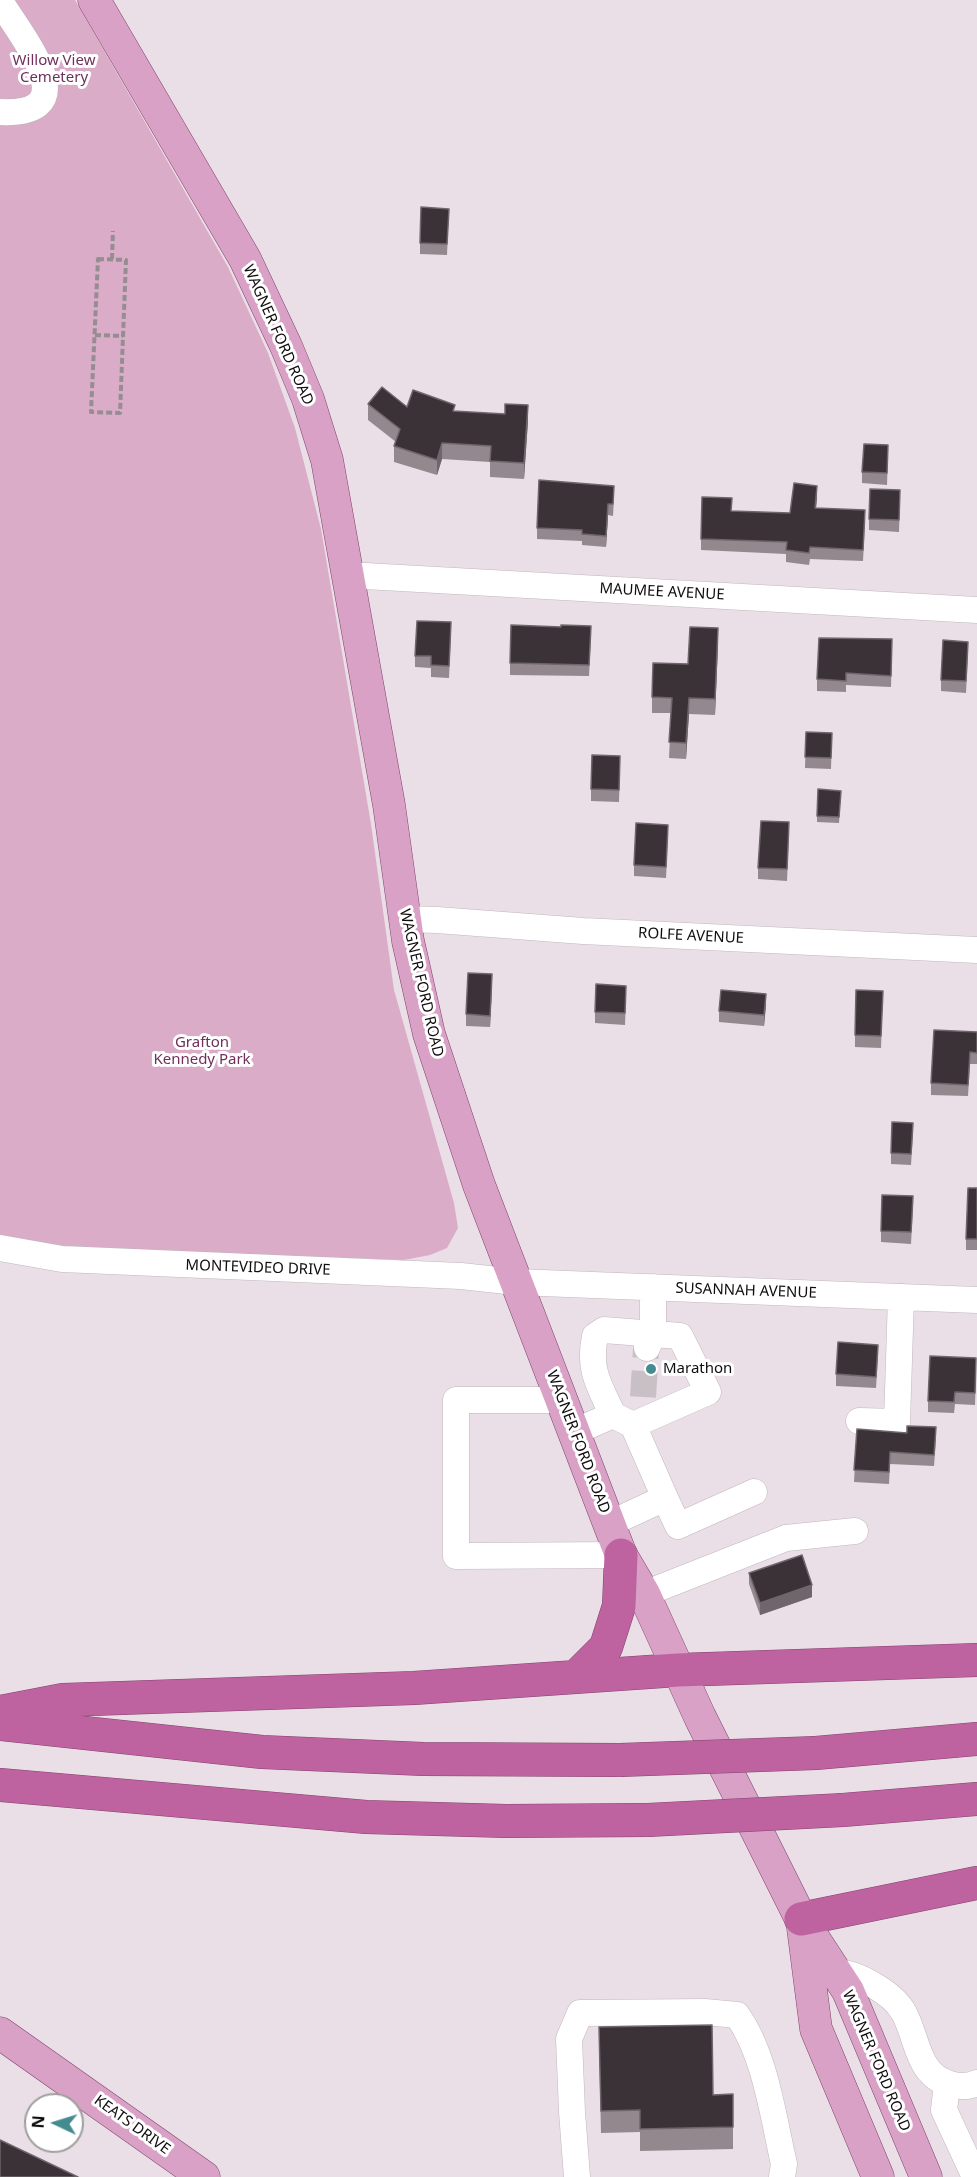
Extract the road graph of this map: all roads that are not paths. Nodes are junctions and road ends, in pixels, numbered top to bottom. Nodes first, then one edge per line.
1 (93, 0) edge
2 (0, 2) edge
3 (0, 112) edge
4 (347, 575) junction
5 (977, 610) edge
6 (405, 919) junction
7 (977, 950) edge
8 (0, 1248) edge
9 (516, 1282) junction
10 (653, 1287) junction
11 (901, 1297) junction
12 (977, 1300) edge
13 (650, 1341) junction
14 (643, 1397) tunnel mouth
15 (562, 1400) junction
16 (623, 1420) junction
17 (859, 1421) dead end
18 (574, 1432) junction
19 (754, 1491) dead end
20 (665, 1498) junction
21 (609, 1524) junction
22 (855, 1531) dead end
23 (621, 1555) junction
24 (644, 1594) junction
25 (977, 1660) edge
26 (678, 1670) junction
27 (576, 1677) junction
28 (0, 1712) edge
29 (0, 1724) edge
30 (977, 1739) edge
31 (0, 1785) edge
32 (977, 1799) edge
33 (977, 1883) edge
34 (801, 1919) junction
35 (835, 1972) junction
36 (863, 2028) junction
37 (0, 2033) edge
38 (947, 2083) junction
39 (977, 2083) edge
40 (204, 2177) edge
41 (577, 2177) edge
42 (782, 2177) edge
43 (878, 2177) edge
44 (897, 2177) edge
45 (926, 2177) edge
46 (975, 2177) edge

1 - 4 main road, WAGNER FORD ROAD
2 - 3 street
4 - 5 street, MAUMEE AVENUE
4 - 6 main road, WAGNER FORD ROAD
6 - 7 street, ROLFE AVENUE
6 - 9 main road, WAGNER FORD ROAD
8 - 9 street, MONTEVIDEO DRIVE
9 - 10 street, SUSANNAH AVENUE
9 - 15 main road, WAGNER FORD ROAD
10 - 11 street, SUSANNAH AVENUE
10 - 13 street
11 - 12 street, SUSANNAH AVENUE
11 - 17 street
13 - 16 street
13 - 16 street
14 - 16 street
15 - 18 main road, WAGNER FORD ROAD
15 - 23 street
16 - 18 street
16 - 20 street
18 - 21 main road, WAGNER FORD ROAD
19 - 20 street
20 - 21 street
21 - 23 main road, WAGNER FORD ROAD
22 - 24 street
23 - 24 main road, WAGNER FORD ROAD
23 - 27 highway
24 - 26 main road, WAGNER FORD ROAD
25 - 26 highway
26 - 27 highway
26 - 34 main road, WAGNER FORD ROAD
27 - 28 highway
29 - 30 highway, bridge
31 - 32 highway, bridge
33 - 34 highway
34 - 35 main road, WAGNER FORD ROAD
34 - 43 main road, WAGNER FORD ROAD
35 - 36 main road, WAGNER FORD ROAD
35 - 38 street
36 - 44 main road
36 - 45 main road, WAGNER FORD ROAD
37 - 40 main road, KEATS DRIVE
38 - 39 street
38 - 46 street
41 - 42 street

